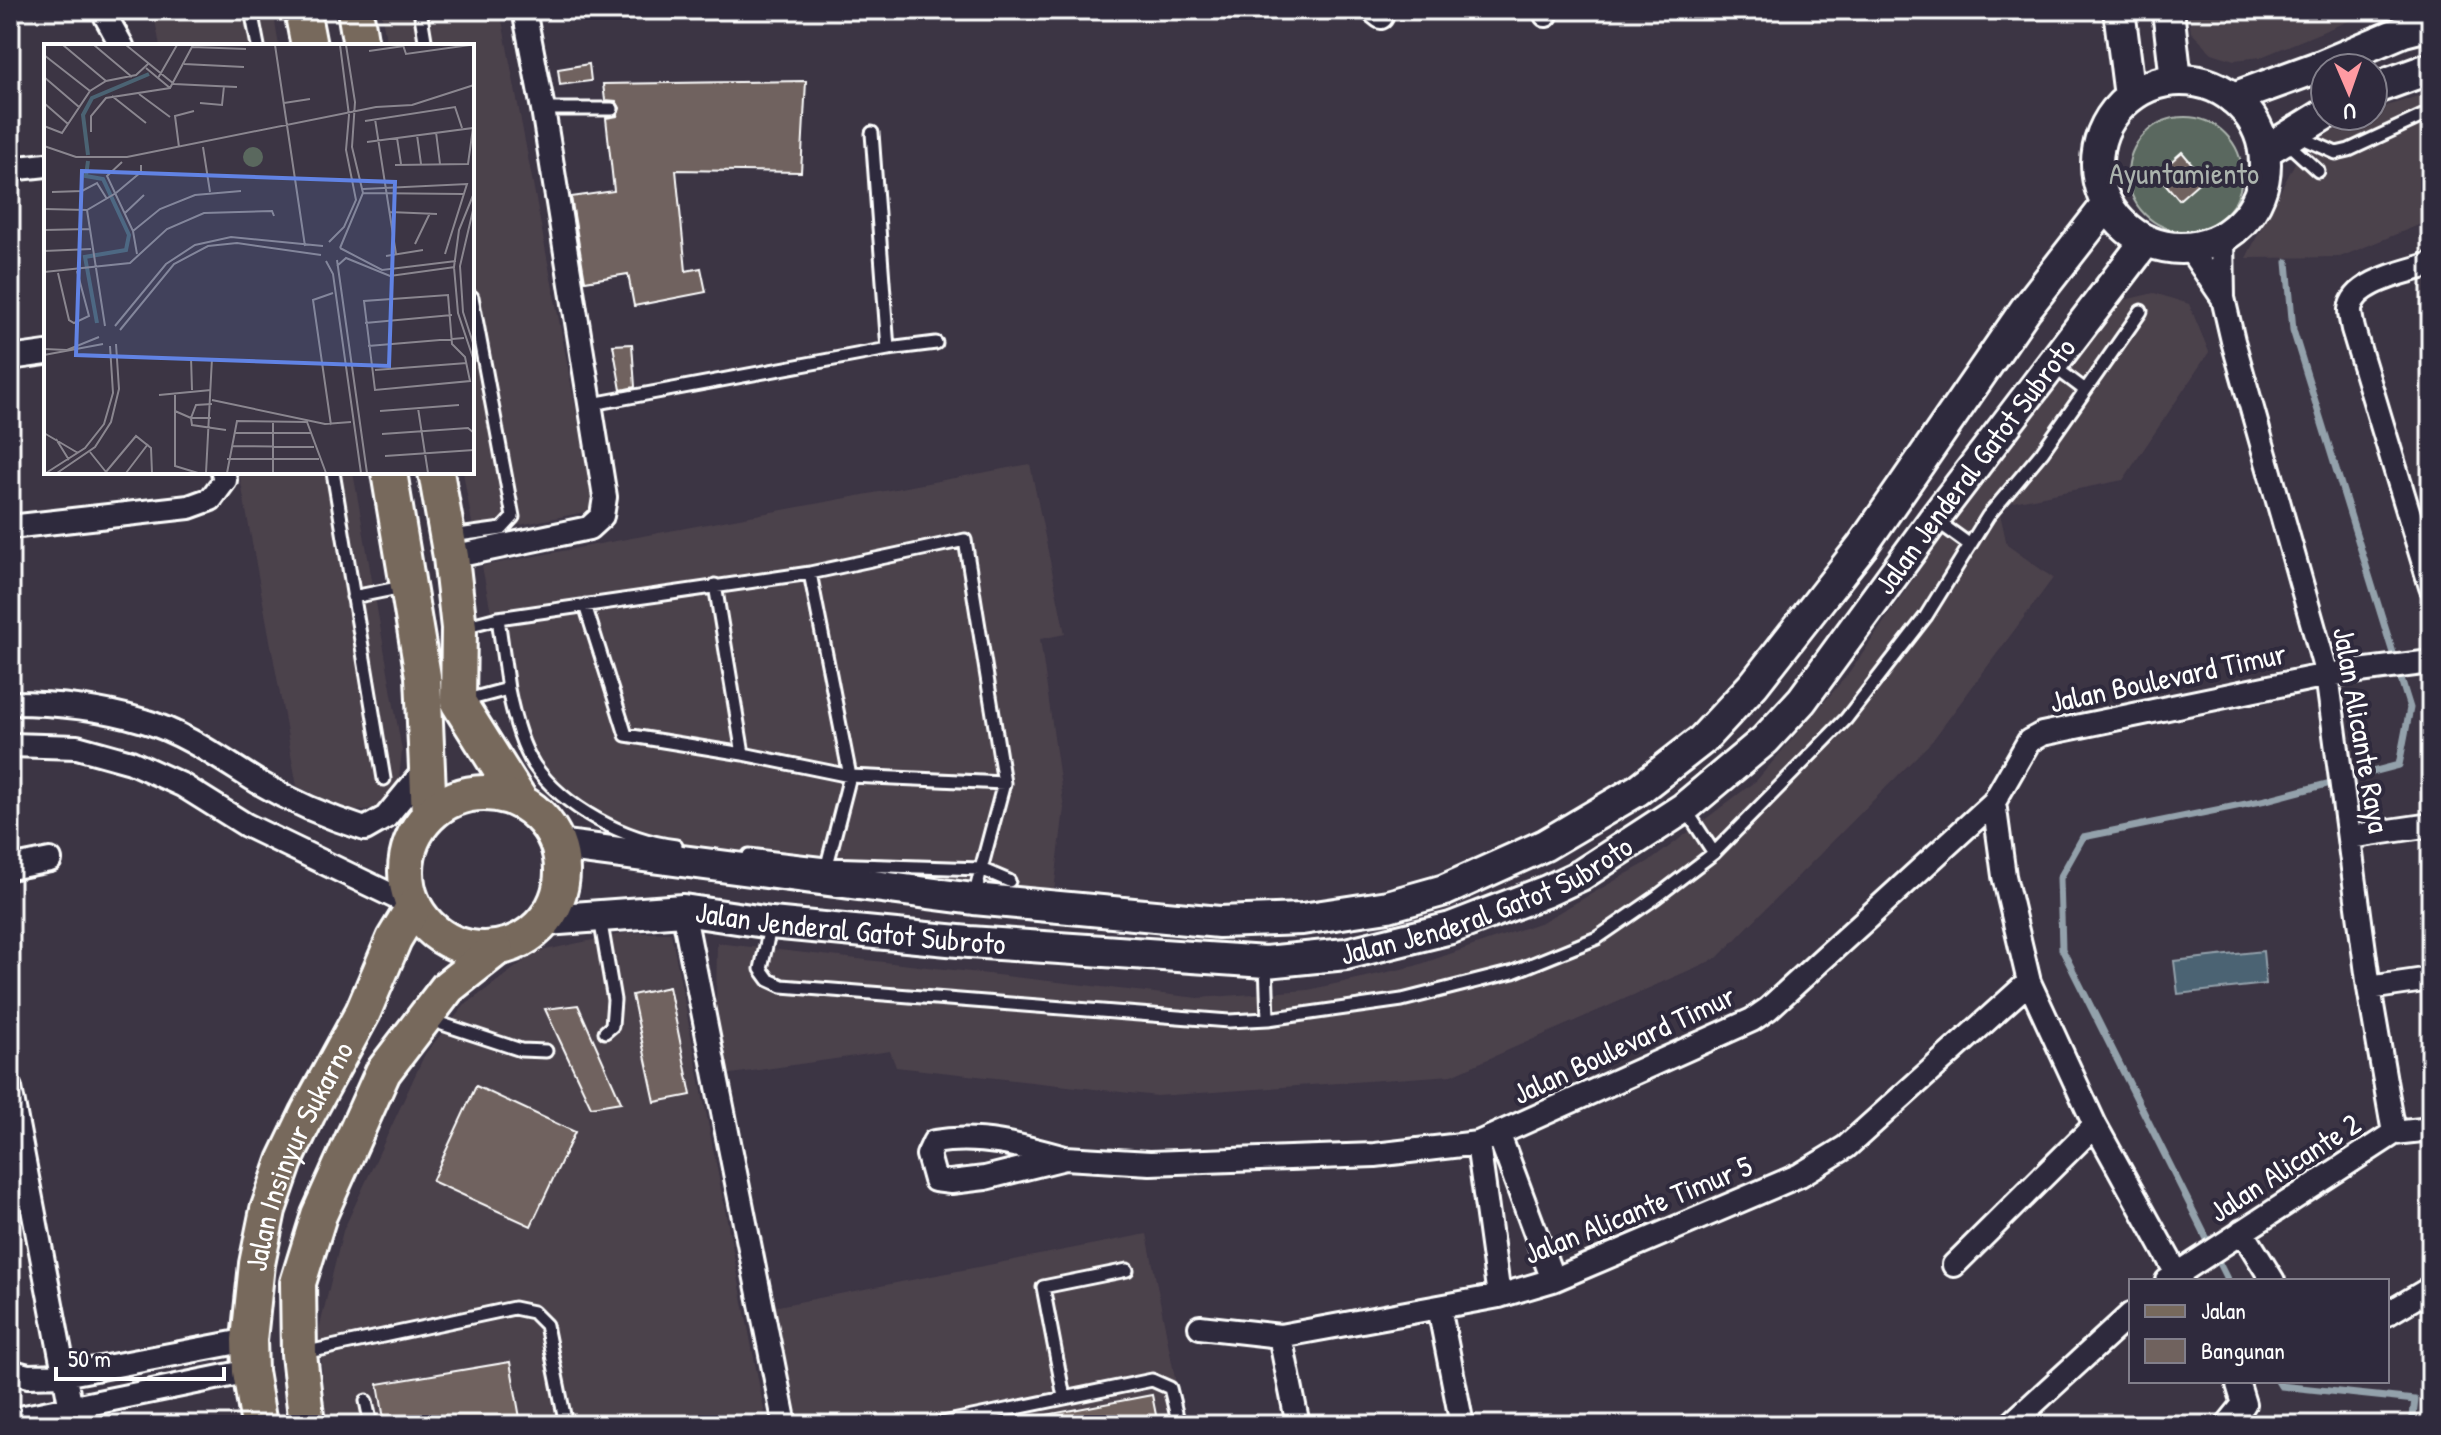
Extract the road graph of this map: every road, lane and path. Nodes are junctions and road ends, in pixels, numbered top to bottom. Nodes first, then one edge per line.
1 (106, 10) edge
2 (251, 10) edge
3 (302, 10) edge
4 (355, 10) edge
5 (420, 10) edge
6 (524, 10) edge
7 (2119, 10) edge
8 (2168, 10) edge
9 (2431, 24) edge
10 (121, 44) edge
11 (258, 44) edge
12 (309, 44) edge
13 (361, 44) edge
14 (426, 44) edge
15 (2431, 68) edge
16 (2176, 80) junction
17 (2389, 83) edge
18 (2130, 96) junction
19 (2233, 98) junction
20 (543, 109) junction
21 (612, 109) dead end
22 (2431, 112) edge
23 (2309, 124) edge
24 (872, 133) dead end
25 (2280, 142) junction
26 (44, 165) edge
27 (10, 169) edge
28 (2318, 171) dead end
29 (2106, 206) junction
30 (2222, 238) junction
31 (2146, 241) junction
32 (2189, 248) junction
33 (2431, 264) edge
34 (2223, 298) junction
35 (474, 308) edge
36 (2141, 311) dead end
37 (936, 343) dead end
38 (888, 349) junction
39 (44, 353) edge
40 (10, 358) edge
41 (2051, 365) junction
42 (2085, 390) junction
43 (592, 404) junction
44 (224, 474) edge
45 (333, 474) edge
46 (389, 474) edge
47 (436, 474) edge
48 (1934, 519) junction
49 (10, 527) edge
50 (1970, 545) junction
51 (449, 547) junction
52 (810, 573) junction
53 (715, 585) junction
54 (408, 586) junction
55 (2431, 587) edge
56 (353, 597) junction
57 (585, 605) junction
58 (498, 618) junction
59 (459, 628) junction
60 (2429, 662) edge
61 (2327, 675) junction
62 (508, 689) junction
63 (458, 702) junction
64 (10, 703) edge
65 (10, 745) edge
66 (743, 754) junction
67 (427, 767) junction
68 (850, 776) junction
69 (384, 779) dead end
70 (1004, 783) junction
71 (521, 802) junction
72 (1994, 802) junction
73 (1684, 808) junction
74 (429, 815) junction
75 (2431, 825) edge
76 (2348, 827) junction
77 (559, 845) junction
78 (685, 847) dead end
79 (1530, 850) junction
80 (732, 853) dead end
81 (1714, 853) junction
82 (50, 860) dead end
83 (10, 868) edge
84 (981, 869) junction
85 (825, 872) junction
86 (1009, 881) dead end
87 (1547, 891) junction
88 (974, 899) junction
89 (414, 906) junction
90 (683, 910) junction
91 (599, 914) junction
92 (546, 920) junction
93 (771, 923) junction
94 (969, 942) junction
95 (496, 949) junction
96 (1266, 962) junction
97 (2431, 979) edge
98 (2029, 982) junction
99 (2369, 988) junction
100 (422, 1018) junction
101 (1268, 1019) junction
102 (605, 1032) dead end
103 (546, 1051) dead end
104 (10, 1088) edge
105 (2095, 1125) junction
106 (2431, 1129) edge
107 (2394, 1133) junction
108 (1488, 1139) junction
109 (1065, 1158) junction
110 (21, 1203) edge
111 (2239, 1234) junction
112 (1954, 1265) dead end
113 (1127, 1270) dead end
114 (2178, 1275) edge
115 (2272, 1279) edge
116 (1553, 1280) junction
117 (2431, 1288) edge
118 (1499, 1296) junction
119 (1439, 1307) junction
120 (2389, 1313) edge
121 (2129, 1316) edge
122 (1200, 1327) dead end
123 (1280, 1336) junction
124 (299, 1354) junction
125 (250, 1356) junction
126 (10, 1371) edge
127 (64, 1375) junction
128 (2238, 1383) edge
129 (1064, 1397) junction
130 (366, 1401) dead end
131 (72, 1416) edge
132 (10, 1420) edge
133 (259, 1425) edge
134 (307, 1425) edge
135 (371, 1425) edge
136 (566, 1425) edge
137 (785, 1425) edge
138 (933, 1425) edge
139 (1179, 1425) edge
140 (1298, 1425) edge
141 (1462, 1425) edge
142 (2010, 1425) edge
143 (2227, 1425) edge

1 - 10 street
2 - 11 lane
3 - 12 main road
4 - 13 main road
5 - 14 lane
6 - 20 street
7 - 18 street
8 - 16 street
9 - 19 street
15 - 17 street
16 - 18 street
16 - 19 street
18 - 29 street
19 - 25 street
20 - 21 lane
20 - 43 street
22 - 25 lane
23 - 25 street
24 - 38 lane
25 - 28 lane
25 - 30 street
26 - 27 street
29 - 31 street
29 - 79 street, Jalan Jenderal Gatot Subroto
30 - 32 street
30 - 34 street, Jalan Alicante Raya
31 - 32 street
31 - 41 street, Jalan Jenderal Gatot Subroto
32 - 34 street, Jalan Alicante Raya
33 - 55 street
34 - 61 street, Jalan Alicante Raya
35 - 51 lane
36 - 42 lane
37 - 38 lane
38 - 43 lane
39 - 40 street
41 - 42 lane
41 - 48 street, Jalan Jenderal Gatot Subroto
42 - 50 lane
43 - 51 street
44 - 49 street
45 - 56 lane
46 - 54 main road
47 - 51 main road
48 - 50 lane
48 - 73 street, Jalan Jenderal Gatot Subroto
50 - 81 lane
51 - 59 main road
52 - 53 lane
52 - 68 lane
52 - 70 lane
53 - 57 lane
53 - 66 lane
54 - 56 lane
54 - 67 main road
56 - 69 lane
57 - 58 lane
57 - 66 lane
58 - 59 lane
58 - 62 lane
59 - 63 main road
60 - 61 street, Jalan Boulevard Timur
61 - 72 street, Jalan Boulevard Timur
61 - 76 street, Jalan Alicante Raya
62 - 63 lane
62 - 78 lane
63 - 71 main road
64 - 67 street
65 - 89 street
66 - 68 lane
67 - 74 main road
68 - 70 lane
68 - 85 lane
70 - 84 lane
71 - 74 main road
71 - 77 main road
72 - 98 street
72 - 108 street, Jalan Boulevard Timur
73 - 81 lane
73 - 87 street, Jalan Jenderal Gatot Subroto
74 - 89 main road
75 - 76 street
76 - 99 street, Jalan Alicante Raya
77 - 85 street, Jalan Jenderal Gatot Subroto
77 - 92 main road
79 - 87 street
79 - 88 street, Jalan Jenderal Gatot Subroto
80 - 85 lane
81 - 101 lane
82 - 83 street
84 - 85 lane
84 - 86 lane
84 - 88 lane
85 - 88 street, Jalan Jenderal Gatot Subroto
87 - 96 street, Jalan Jenderal Gatot Subroto
88 - 94 street
89 - 95 main road
89 - 125 main road, Jalan Insinyur Sukarno
90 - 91 street, Jalan Jenderal Gatot Subroto
90 - 93 street, Jalan Jenderal Gatot Subroto
90 - 137 street
91 - 92 street, Jalan Jenderal Gatot Subroto
91 - 102 lane
92 - 95 main road
93 - 94 street, Jalan Jenderal Gatot Subroto
93 - 101 lane
94 - 96 street, Jalan Jenderal Gatot Subroto
95 - 100 main road, Jalan Insinyur Sukarno
96 - 101 lane
97 - 99 street
98 - 105 street
98 - 116 street, Jalan Alicante Timur 5
99 - 107 street, Jalan Alicante Raya
100 - 103 lane
100 - 124 main road, Jalan Insinyur Sukarno
104 - 110 street
105 - 112 street
105 - 114 street
106 - 107 street, Jalan Alicante 2
107 - 111 street, Jalan Alicante 2
108 - 109 street, Jalan Boulevard Timur
108 - 116 street
108 - 118 street
109 - 109 street, Jalan Boulevard Timur
110 - 127 street
111 - 114 street, Jalan Alicante 2
111 - 115 street
113 - 129 lane
116 - 118 street, Jalan Alicante Timur 5
117 - 120 street
118 - 119 street, Jalan Alicante Timur 5
119 - 123 street, Jalan Alicante Timur 5
119 - 141 street
121 - 142 street
122 - 123 street, Jalan Alicante Timur 5
123 - 140 street
124 - 134 main road, Jalan Insinyur Sukarno
124 - 136 lane
125 - 127 street
125 - 131 street
125 - 133 main road, Jalan Insinyur Sukarno
126 - 127 street
127 - 131 street
128 - 143 street
129 - 138 lane
129 - 139 lane
130 - 135 lane
131 - 132 street

